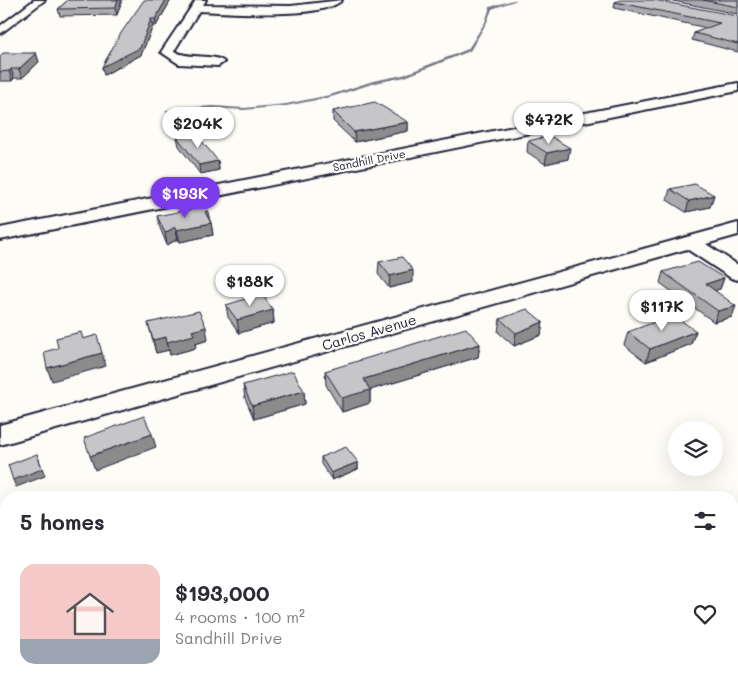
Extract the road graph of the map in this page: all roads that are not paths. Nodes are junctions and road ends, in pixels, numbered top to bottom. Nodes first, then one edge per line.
1 (40, 0) edge
2 (338, 0) edge
3 (198, 4) edge
4 (0, 31) edge
5 (218, 62) dead end
6 (738, 87) edge
7 (738, 229) edge
8 (0, 234) edge
9 (689, 242) junction
10 (738, 274) edge
11 (0, 435) edge

1 - 4 street
2 - 3 street
3 - 5 street
6 - 8 street, Sandhill Drive
7 - 9 street, Carlos Avenue
9 - 10 street
9 - 11 street, Carlos Avenue

